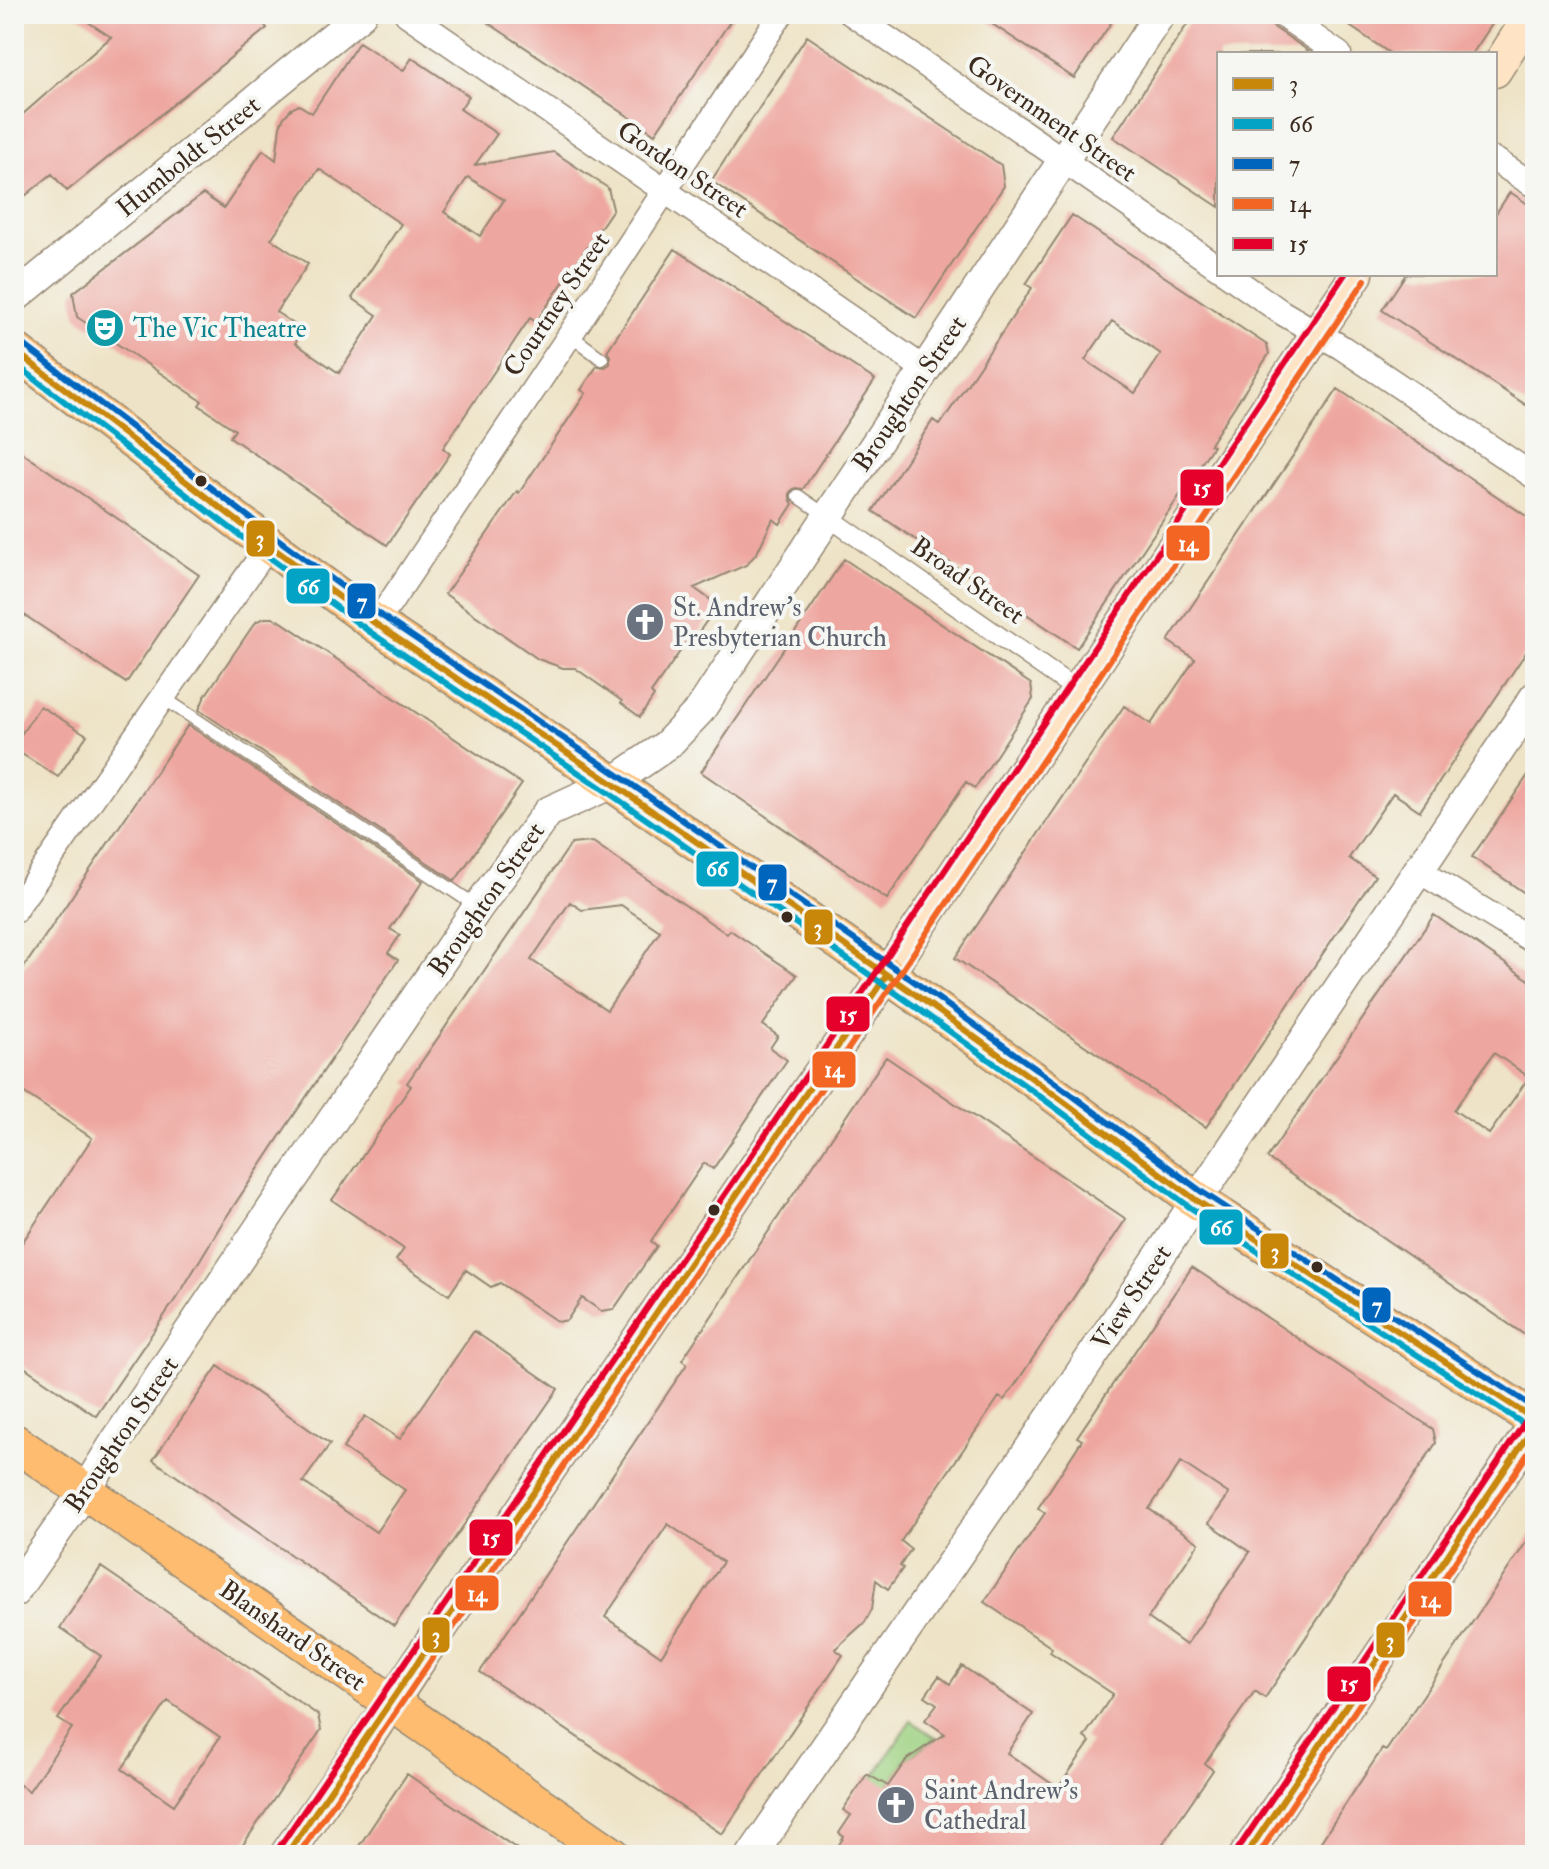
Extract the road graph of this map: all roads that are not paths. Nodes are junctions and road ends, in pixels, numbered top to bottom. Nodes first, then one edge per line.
1 (361, 14) edge
2 (407, 14) edge
3 (781, 14) edge
4 (852, 14) edge
5 (1160, 14) edge
6 (1281, 14) edge
7 (1531, 14) edge
8 (1336, 52) edge
9 (1497, 68) edge
10 (1064, 159) junction
11 (1497, 161) edge
12 (1535, 186) edge
13 (665, 190) junction
14 (1217, 267) edge
15 (1230, 276) edge
16 (1356, 276) edge
17 (14, 298) edge
18 (1317, 333) junction
19 (570, 335) junction
20 (14, 350) edge
21 (602, 359) dead end
22 (926, 370) junction
23 (1535, 477) edge
24 (798, 496) dead end
25 (827, 516) junction
26 (269, 545) junction
27 (376, 624) junction
28 (1078, 691) junction
29 (162, 697) junction
30 (1535, 697) edge
31 (612, 783) junction
32 (1418, 870) junction
33 (478, 907) junction
34 (14, 911) edge
35 (1531, 931) edge
36 (886, 976) junction
37 (1196, 1200) junction
38 (1535, 1422) edge
39 (14, 1442) edge
40 (85, 1491) junction
41 (14, 1592) edge
42 (392, 1704) junction
43 (286, 1855) edge
44 (612, 1855) edge
45 (752, 1855) edge
46 (1246, 1855) edge

1 - 17 street, Humboldt Street
2 - 13 street, Gordon Street
3 - 13 street, Courtney Street
4 - 10 street, Government Street
5 - 10 street, Broughton Street
6 - 8 street
7 - 9 main road
10 - 14 street, Government Street
10 - 22 street, Broughton Street
11 - 12 street
13 - 19 street, Courtney Street
13 - 22 street, Gordon Street
15 - 18 street
16 - 18 main road
18 - 23 street
18 - 28 main road
19 - 21 lane
19 - 27 street, Courtney Street
20 - 26 main road
22 - 25 street, Broughton Street
24 - 25 lane
25 - 28 street, Broad Street
25 - 31 street, Broughton Street
26 - 27 main road
26 - 29 street
27 - 31 main road
28 - 36 main road
29 - 33 lane
29 - 34 street
30 - 32 street, View Street
31 - 33 street, Broughton Street
31 - 36 main road
32 - 35 street
32 - 37 street, View Street
33 - 40 street, Broughton Street
36 - 37 main road
36 - 42 main road
37 - 38 main road
37 - 45 street, View Street
38 - 46 main road
39 - 40 main road, Blanshard Street
40 - 41 street, Broughton Street
40 - 42 main road, Blanshard Street
42 - 43 main road
42 - 44 main road, Blanshard Street

